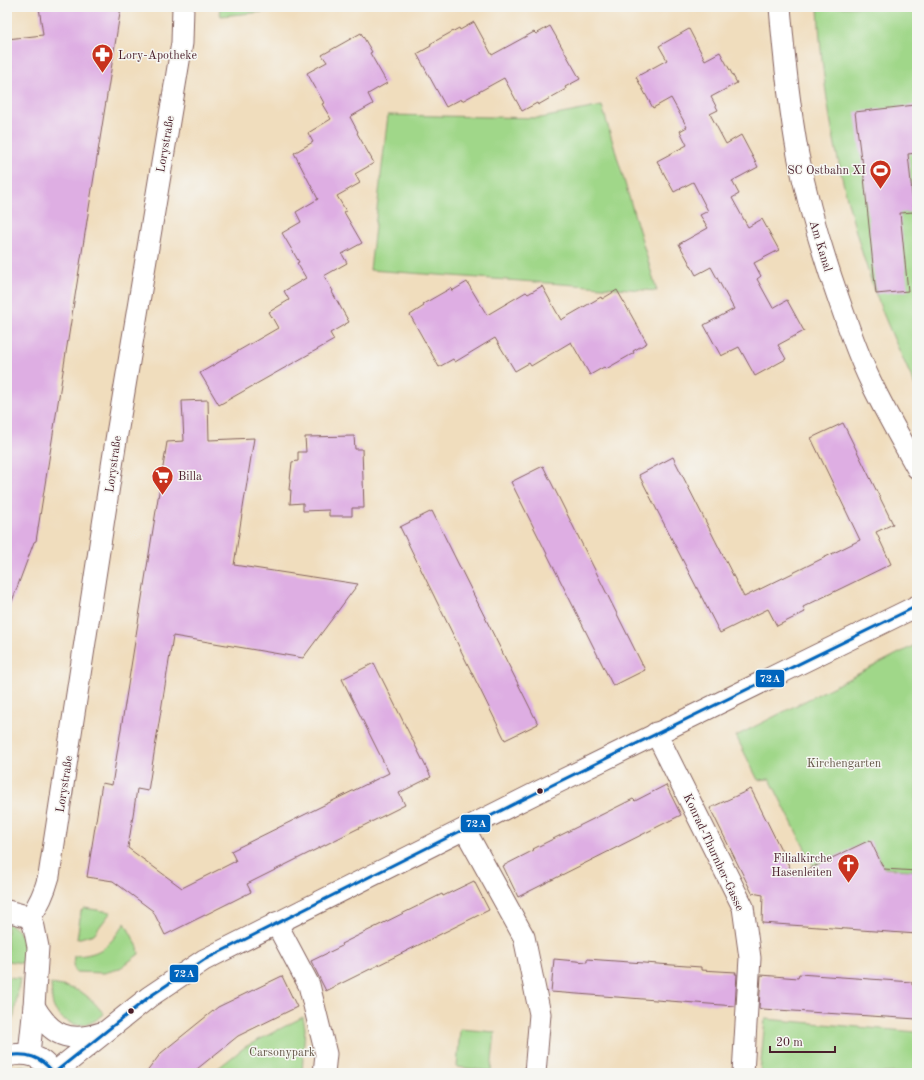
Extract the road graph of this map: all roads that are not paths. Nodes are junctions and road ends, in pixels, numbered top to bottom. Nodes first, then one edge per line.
1 (183, 7) edge
2 (780, 7) edge
3 (917, 468) edge
4 (917, 606) edge
5 (656, 733) junction
6 (465, 830) junction
7 (7, 911) edge
8 (30, 917) junction
9 (276, 923) junction
10 (34, 1006) junction
11 (105, 1032) junction
12 (29, 1054) junction
13 (7, 1056) edge
14 (54, 1073) edge
15 (324, 1073) edge
16 (535, 1073) edge
17 (743, 1073) edge

1 - 8 street, Lorystraße
2 - 3 street, Am Kanal
4 - 5 street
5 - 6 street
5 - 17 street, Konrad-Thurnher-Gasse
6 - 9 street
6 - 16 street
7 - 8 street
8 - 10 street
9 - 11 street
9 - 15 street
10 - 11 street
10 - 12 street
11 - 14 street
12 - 13 street
12 - 14 street

